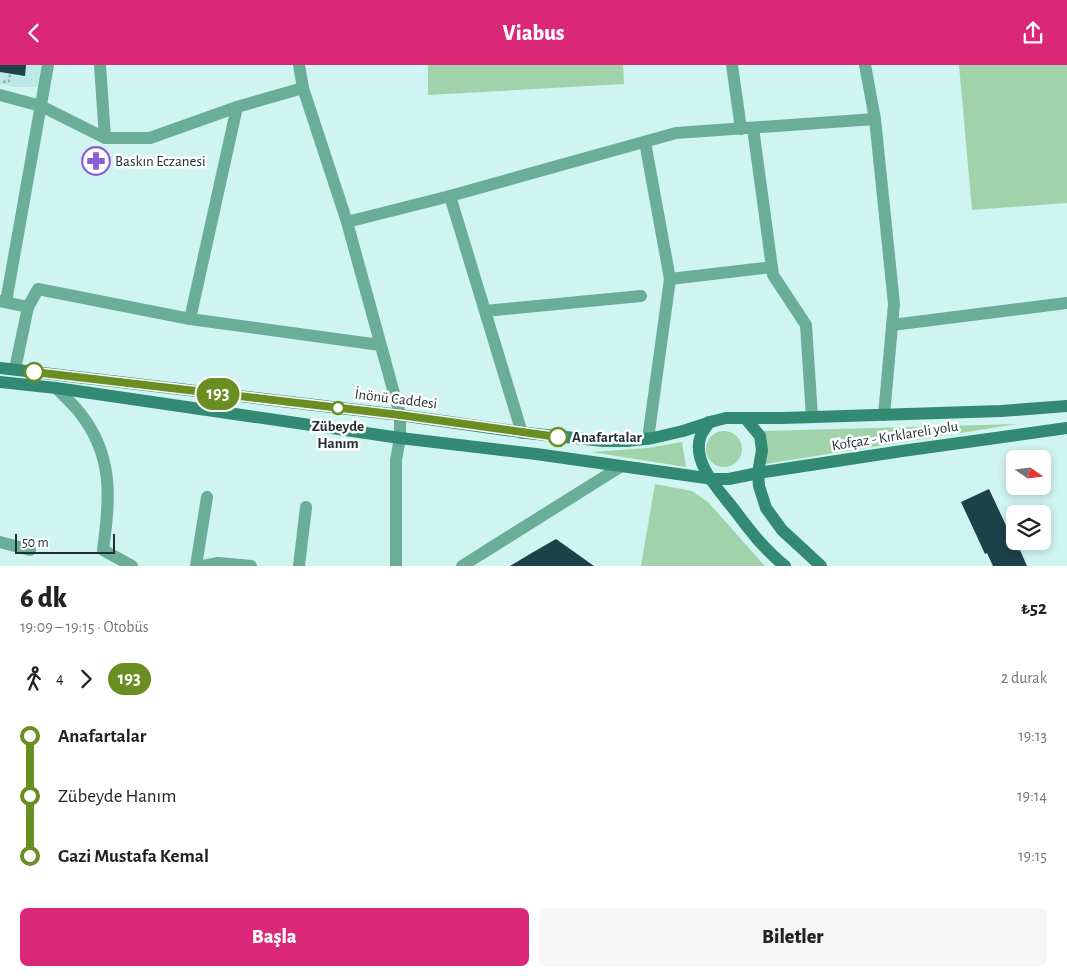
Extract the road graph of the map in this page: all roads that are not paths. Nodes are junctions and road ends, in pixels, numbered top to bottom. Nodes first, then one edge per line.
1 (48, 65) edge
2 (100, 65) edge
3 (299, 65) edge
4 (732, 65) edge
5 (865, 65) edge
6 (303, 88) junction
7 (0, 95) edge
8 (41, 106) junction
9 (237, 107) junction
10 (875, 119) junction
11 (747, 129) junction
12 (105, 138) junction
13 (644, 142) junction
14 (450, 196) junction
15 (348, 222) junction
16 (772, 267) junction
17 (670, 279) junction
18 (641, 296) dead end
19 (3, 301) edge
20 (1067, 303) edge
21 (28, 307) junction
22 (485, 311) junction
23 (190, 319) junction
24 (892, 325) junction
25 (380, 345) junction
26 (0, 368) edge
27 (15, 369) junction
28 (0, 382) edge
29 (56, 388) junction
30 (1067, 406) edge
31 (400, 415) junction
32 (884, 415) junction
33 (812, 417) junction
34 (745, 418) junction
35 (709, 422) junction
36 (1067, 428) edge
37 (522, 433) junction
38 (400, 438) junction
39 (648, 439) junction
40 (620, 467) junction
41 (758, 473) junction
42 (709, 479) junction
43 (206, 497) dead end
44 (306, 507) dead end
45 (0, 542) edge
46 (30, 550) dead end
47 (132, 566) edge
48 (196, 566) edge
49 (203, 566) edge
50 (251, 566) edge
51 (299, 566) edge
52 (396, 566) edge
53 (462, 566) edge
54 (785, 566) edge
55 (821, 566) edge

1 - 8 street
2 - 12 street
3 - 6 street
4 - 11 street
5 - 10 street
6 - 9 street
6 - 15 street
7 - 8 street
8 - 12 street
8 - 19 street
9 - 12 street
9 - 23 street
10 - 11 street
10 - 24 street
11 - 13 street
11 - 16 street
13 - 14 street
13 - 17 street
14 - 15 street
14 - 22 street
15 - 25 street
16 - 17 street
16 - 33 street
17 - 39 street
18 - 22 street
19 - 21 street
20 - 24 street
21 - 23 street
21 - 27 street
22 - 37 street
23 - 25 street
24 - 32 street
25 - 31 street
26 - 27 main road, İnönü Caddesi
27 - 31 main road, İnönü Caddesi
28 - 29 main road
29 - 38 main road
29 - 47 street
30 - 32 main road
31 - 37 main road, İnönü Caddesi
31 - 38 street
32 - 33 main road
33 - 34 main road
34 - 35 main road, İnönü Caddesi
34 - 41 main road
35 - 39 main road, İnönü Caddesi
35 - 42 main road
36 - 41 main road, Kofçaz - Kırklareli yolu
37 - 39 main road, İnönü Caddesi
38 - 40 main road
38 - 52 street
40 - 42 main road
40 - 53 street
41 - 42 main road, Kofçaz - Kırklareli yolu
41 - 55 main road
42 - 54 main road
43 - 48 street
44 - 51 street
45 - 46 street
49 - 50 street

